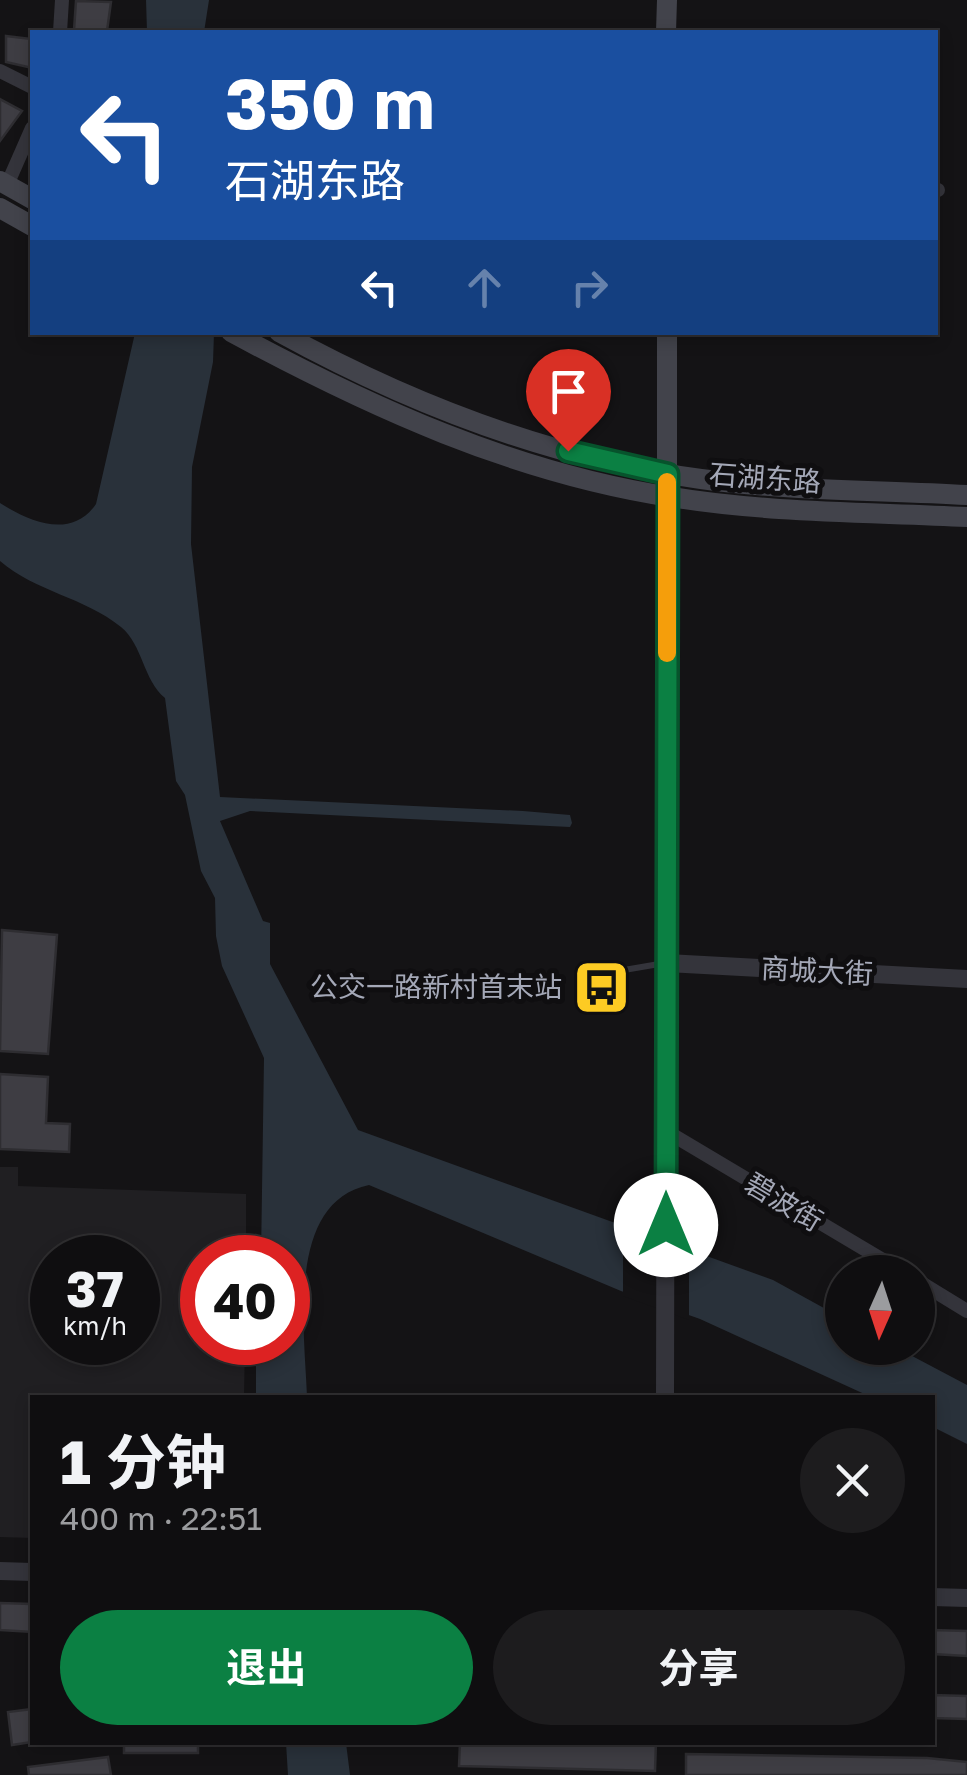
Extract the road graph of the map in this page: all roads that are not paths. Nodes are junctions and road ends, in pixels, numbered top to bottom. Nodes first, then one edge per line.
1 (62, 0) edge
2 (667, 0) edge
3 (60, 30) edge
4 (666, 30) edge
5 (0, 72) edge
6 (30, 86) edge
7 (30, 131) edge
8 (5, 175) edge
9 (30, 196) edge
10 (0, 208) edge
11 (30, 225) edge
12 (237, 335) edge
13 (285, 335) edge
14 (666, 335) edge
15 (668, 474) junction
16 (967, 495) edge
17 (667, 497) junction
18 (967, 517) edge
19 (666, 963) junction
20 (590, 976) dead end
21 (967, 979) edge
22 (666, 1131) junction
23 (874, 1255) edge
24 (935, 1291) edge
25 (967, 1311) edge
26 (665, 1395) edge
27 (0, 1571) edge
28 (30, 1572) edge
29 (935, 1597) edge
30 (967, 1598) edge

1 - 3 street
2 - 4 main road
5 - 6 street
7 - 8 street
8 - 9 main road
10 - 11 main road
12 - 17 main road, 石湖东路
13 - 15 main road, 石湖东路
14 - 15 main road
15 - 16 main road, 石湖东路
15 - 17 street
17 - 18 main road, 石湖东路
17 - 19 street
19 - 20 lane
19 - 21 street, 商城大街
19 - 22 street
22 - 23 street, 碧波街
22 - 26 street
24 - 25 street
27 - 28 street
29 - 30 street

